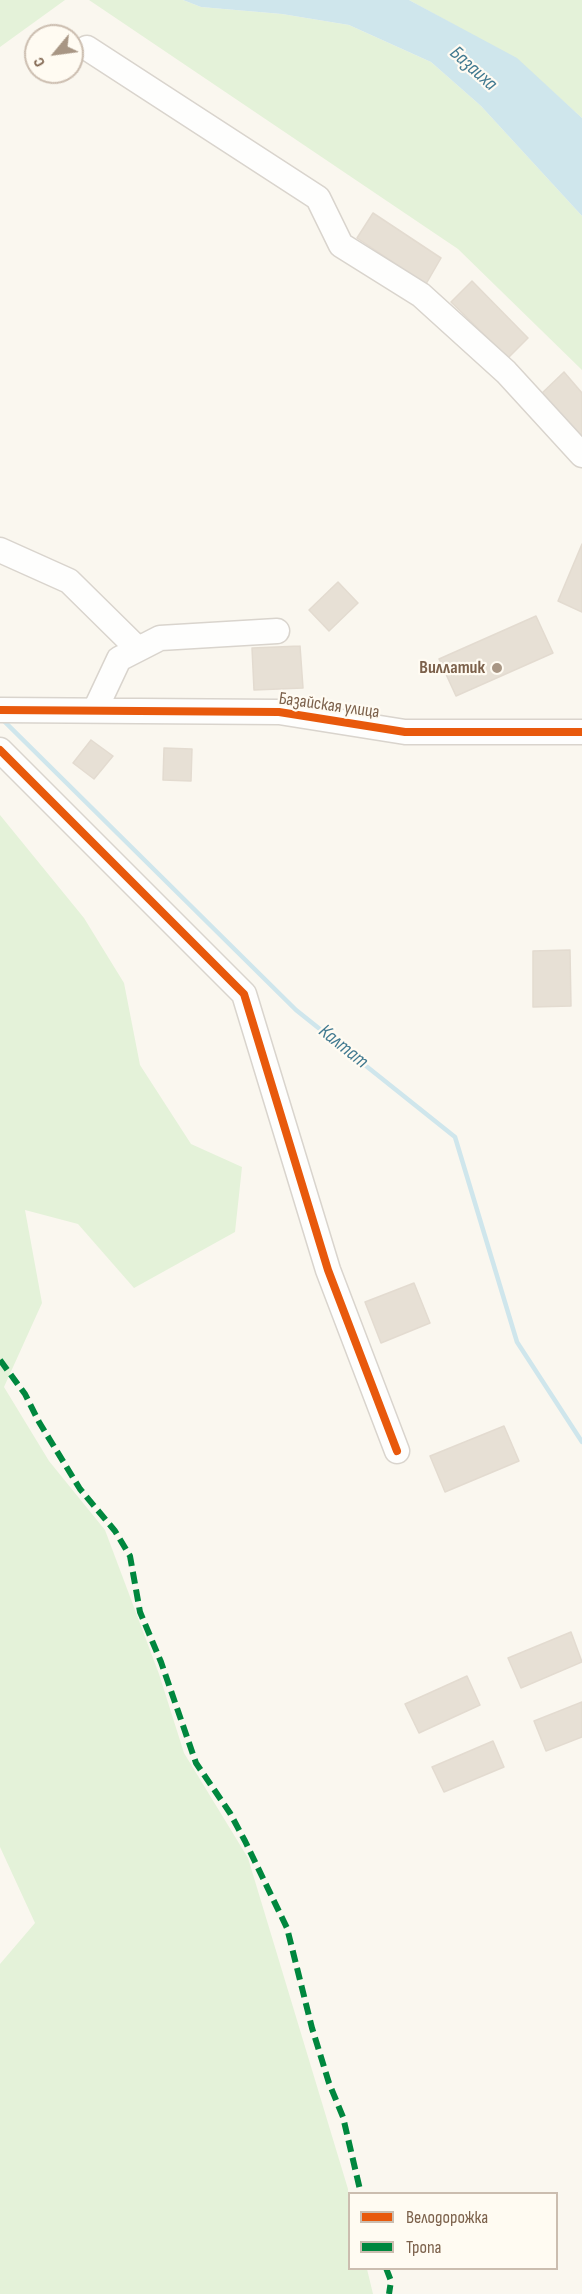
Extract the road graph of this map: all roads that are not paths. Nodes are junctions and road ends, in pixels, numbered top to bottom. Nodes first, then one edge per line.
1 (87, 48) dead end
2 (582, 455) edge
3 (0, 550) edge
4 (277, 631) dead end
5 (138, 649) junction
6 (8, 710) edge
7 (95, 710) junction
8 (582, 732) edge
9 (0, 750) edge
10 (397, 1451) dead end

1 - 2 street
3 - 5 street
4 - 5 street
5 - 7 street
6 - 7 street, Базайская улица
7 - 8 street, Базайская улица
9 - 10 street

